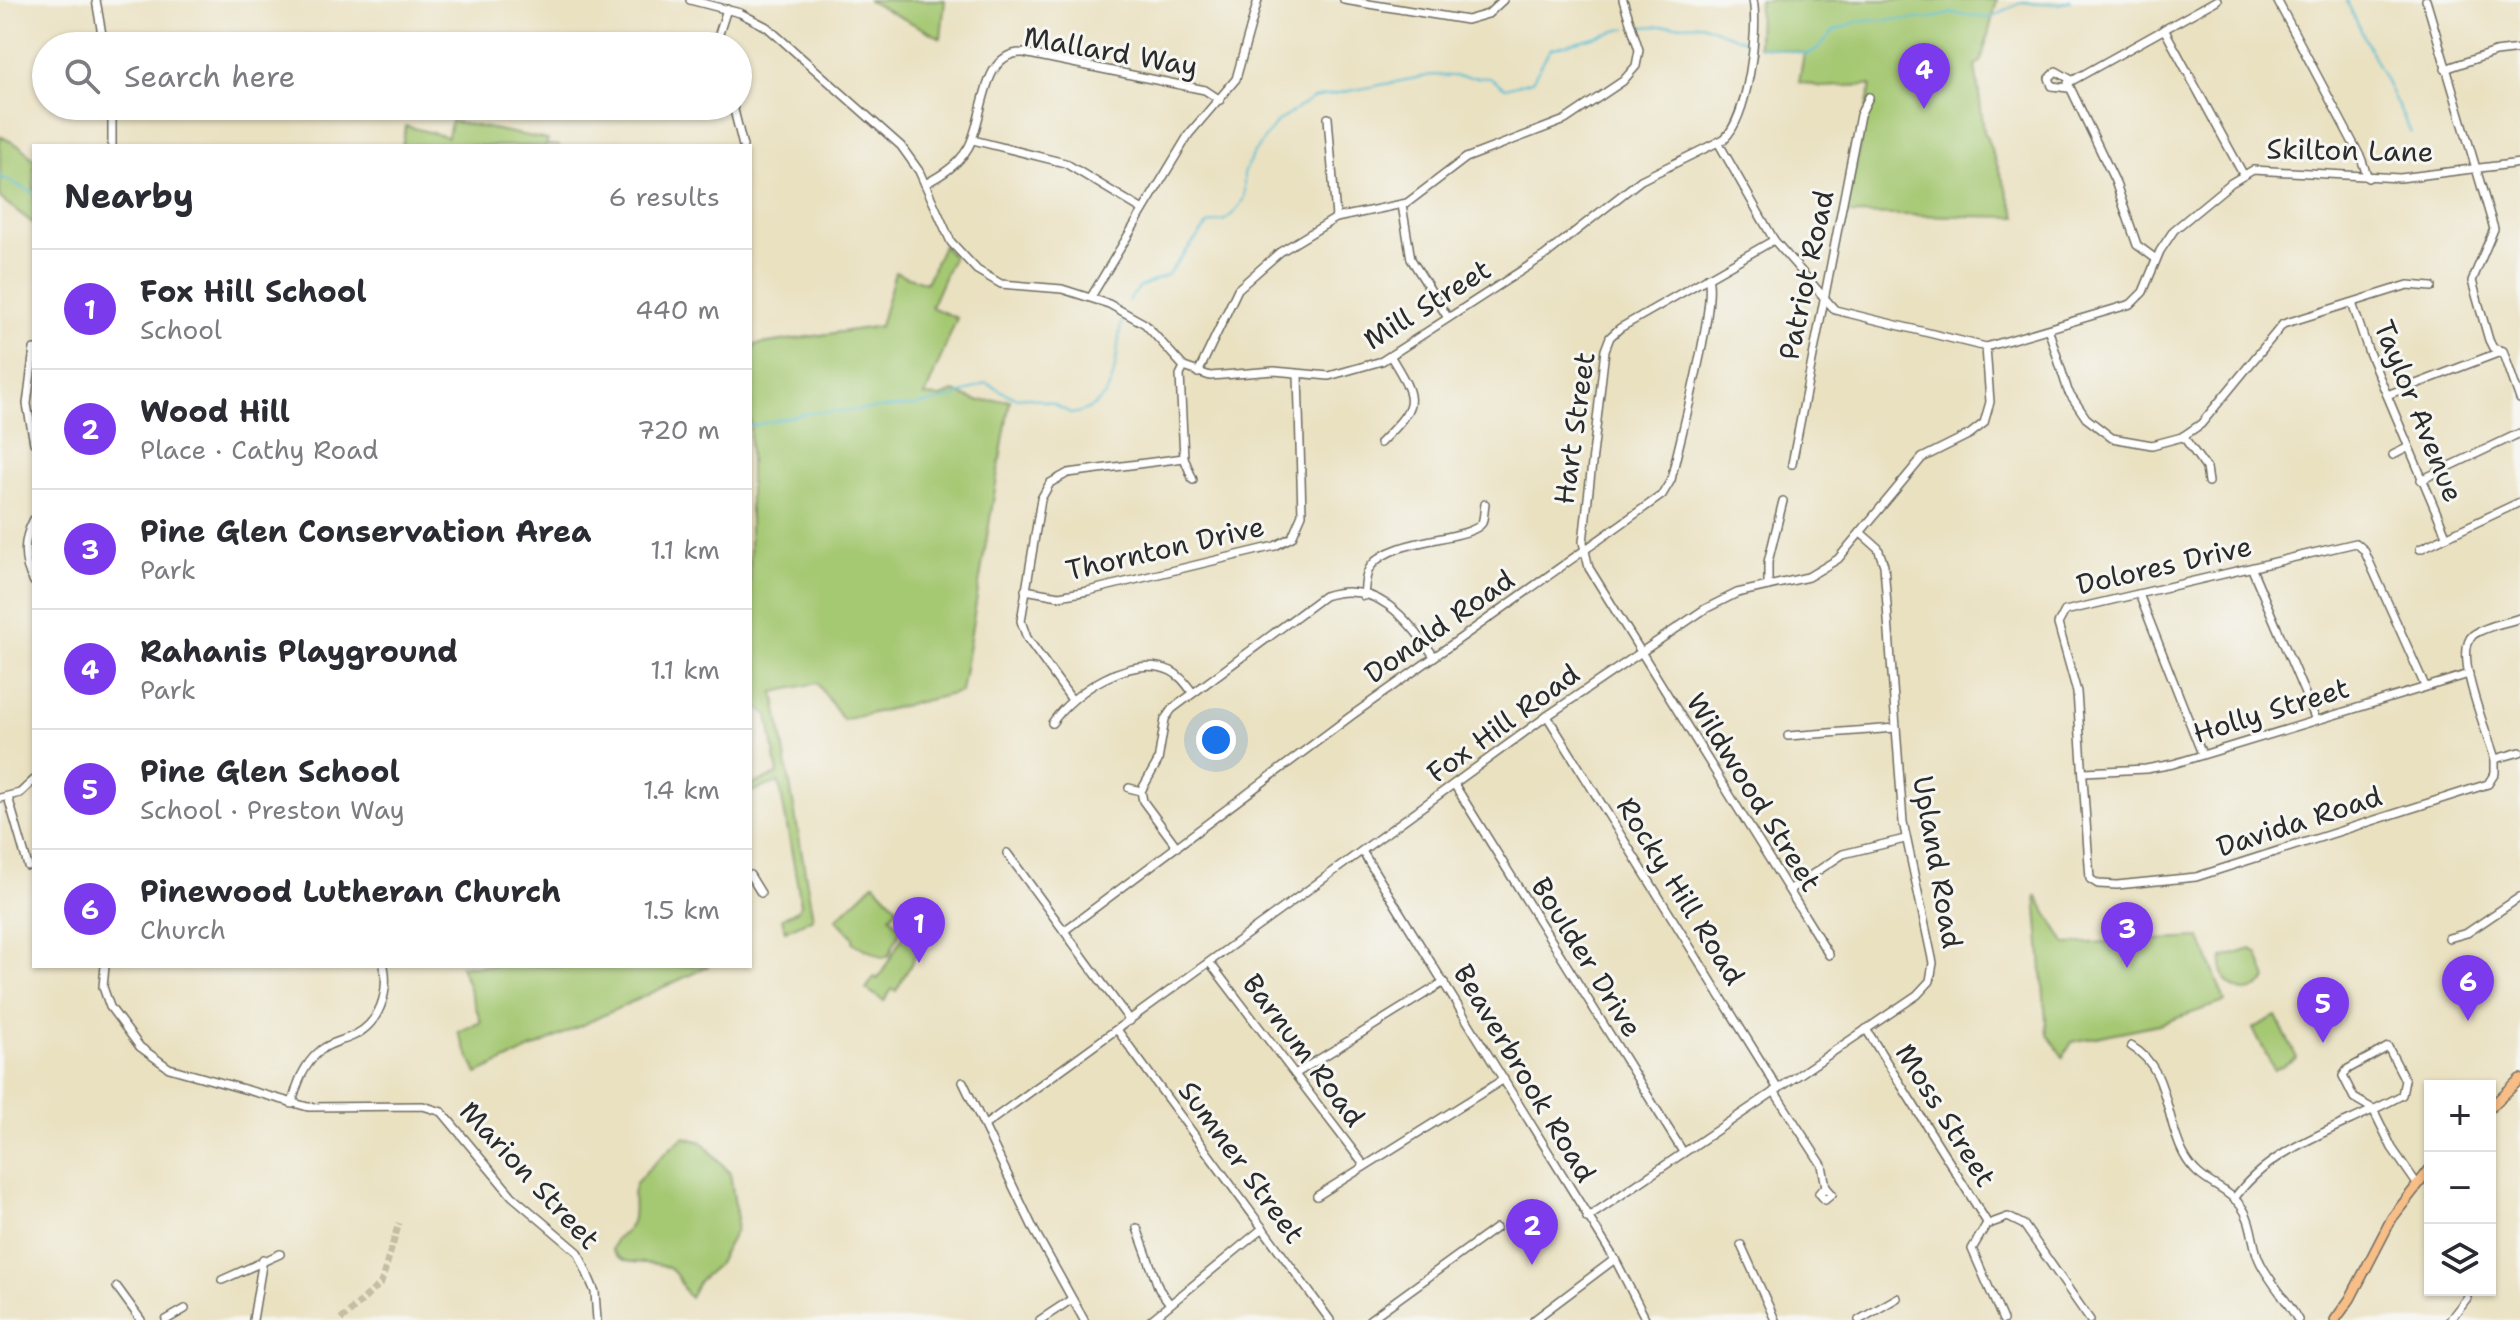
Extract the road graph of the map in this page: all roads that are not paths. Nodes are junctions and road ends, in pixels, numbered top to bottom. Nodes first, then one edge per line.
1 (96, 0) edge
2 (690, 0) edge
3 (1258, 0) edge
4 (1344, 0) edge
5 (1503, 0) edge
6 (1623, 0) edge
7 (1753, 0) edge
8 (2217, 0) edge
9 (2277, 0) edge
10 (2426, 0) edge
11 (727, 9) junction
12 (2164, 29) junction
13 (102, 32) edge
14 (720, 32) edge
15 (2520, 49) edge
16 (2445, 69) junction
17 (1869, 97) dead end
18 (1220, 100) junction
19 (1328, 118) dead end
20 (112, 120) edge
21 (736, 120) edge
22 (973, 140) junction
23 (1718, 142) junction
24 (112, 144) edge
25 (742, 144) edge
26 (2520, 163) edge
27 (2488, 168) junction
28 (2476, 170) junction
29 (2243, 174) junction
30 (2368, 178) junction
31 (925, 184) junction
32 (2481, 184) junction
33 (1402, 205) junction
34 (1143, 210) junction
35 (1336, 218) junction
36 (1774, 240) junction
37 (2156, 259) junction
38 (1708, 277) junction
39 (2432, 287) dead end
40 (1091, 297) junction
41 (1824, 301) junction
42 (2352, 303) junction
43 (1448, 318) junction
44 (2049, 331) junction
45 (1986, 347) junction
46 (2503, 351) junction
47 (1391, 357) junction
48 (32, 365) edge
49 (1184, 367) junction
50 (1198, 373) junction
51 (1298, 375) junction
52 (2387, 395) junction
53 (2520, 399) edge
54 (32, 432) edge
55 (2520, 433) edge
56 (2183, 436) junction
57 (1380, 443) dead end
58 (2407, 448) junction
59 (2393, 455) dead end
60 (1184, 458) junction
61 (1792, 464) dead end
62 (1193, 480) dead end
63 (2421, 480) junction
64 (2208, 482) dead end
65 (1783, 501) dead end
66 (2520, 502) edge
67 (1485, 504) dead end
68 (32, 525) edge
69 (1862, 534) junction
70 (2446, 535) junction
71 (2420, 549) dead end
72 (1584, 550) junction
73 (2252, 569) junction
74 (32, 578) edge
75 (1768, 586) junction
76 (1025, 590) junction
77 (2139, 594) junction
78 (1364, 596) junction
79 (2520, 618) edge
80 (1642, 652) junction
81 (1434, 656) junction
82 (2469, 674) junction
83 (2425, 686) junction
84 (1193, 693) junction
85 (1072, 700) junction
86 (1547, 716) junction
87 (2316, 720) junction
88 (1052, 723) dead end
89 (1896, 728) junction
90 (1788, 736) dead end
91 (2520, 752) edge
92 (2202, 754) junction
93 (2495, 759) junction
94 (2084, 772) junction
95 (1454, 784) junction
96 (32, 785) edge
97 (1129, 788) dead end
98 (1141, 791) junction
99 (4, 798) edge
100 (1905, 839) junction
101 (1177, 847) junction
102 (1362, 851) junction
103 (1007, 853) dead end
104 (28, 866) dead end
105 (752, 878) edge
106 (2094, 882) joint
107 (1789, 890) junction
108 (761, 893) dead end
109 (2520, 897) edge
110 (1064, 931) junction
111 (2449, 938) dead end
112 (1829, 955) dead end
113 (1210, 963) junction
114 (105, 968) edge
115 (384, 968) edge
116 (1444, 982) junction
117 (1130, 1021) junction
118 (1866, 1029) junction
119 (1118, 1031) junction
120 (2131, 1046) dead end
121 (1295, 1074) junction
122 (1504, 1079) junction
123 (2520, 1079) edge
124 (963, 1082) dead end
125 (1776, 1090) junction
126 (2496, 1102) edge
127 (292, 1104) junction
128 (2373, 1109) junction
129 (985, 1125) junction
130 (1683, 1152) junction
131 (1364, 1165) junction
132 (2424, 1176) edge
133 (2417, 1184) junction
134 (1826, 1187) dead end
135 (1317, 1196) dead end
136 (2234, 1199) junction
137 (1587, 1218) junction
138 (1988, 1224) junction
139 (1137, 1228) dead end
140 (1263, 1228) junction
141 (1496, 1228) dead end
142 (1741, 1245) dead end
143 (280, 1254) dead end
144 (263, 1259) junction
145 (1615, 1259) junction
146 (222, 1280) dead end
147 (117, 1287) dead end
148 (1897, 1298) dead end
149 (2467, 1298) dead end
150 (1072, 1299) junction
151 (1170, 1304) junction
152 (185, 1309) dead end
153 (177, 1318) edge
154 (141, 1320) edge
155 (166, 1320) edge
156 (253, 1320) edge
157 (597, 1320) edge
158 (1040, 1320) edge
159 (1084, 1320) edge
160 (1151, 1320) edge
161 (1330, 1320) edge
162 (1369, 1320) edge
163 (1534, 1320) edge
164 (1646, 1320) edge
165 (1775, 1320) edge
166 (1859, 1320) edge
167 (2003, 1320) edge
168 (2090, 1320) edge
169 (2298, 1320) edge
170 (2335, 1320) edge
171 (2450, 1320) edge

1 - 13 street
2 - 11 street, Mill Street
3 - 18 street
4 - 5 street
6 - 33 street
7 - 23 street, Mill Street
8 - 12 street
9 - 30 street
10 - 16 street
11 - 14 street
11 - 31 street, Mill Street
12 - 29 street
12 - 37 street
15 - 16 street
16 - 28 street
17 - 41 street, Patriot Road
18 - 22 street, Mallard Way
18 - 34 street
19 - 35 street
20 - 24 street
21 - 25 street
22 - 31 street, Mallard Way
22 - 34 street
23 - 36 street, Skilton Lane
23 - 43 street, Mill Street
26 - 27 street, Skilton Lane
27 - 28 street, Skilton Lane
27 - 32 street
28 - 30 street, Skilton Lane
28 - 32 street
29 - 30 street, Skilton Lane
29 - 37 street, Skilton Lane
31 - 40 street, Mill Street
32 - 46 street
33 - 35 street
33 - 43 street
34 - 40 street
35 - 50 street
36 - 38 street, Hart Street
36 - 41 street, Skilton Lane
37 - 44 street, Skilton Lane
38 - 72 street, Donald Road
38 - 72 street, Hart Street
39 - 42 street
40 - 49 street, Mill Street
41 - 45 street, Skilton Lane
41 - 61 street, Patriot Road
42 - 52 street, Taylor Avenue
42 - 56 street
43 - 47 street, Mill Street
44 - 45 street, Skilton Lane
44 - 56 street
45 - 69 street, Fox Hill Road
46 - 52 street
46 - 53 street
47 - 51 street, Mill Street
47 - 57 street
48 - 54 street
49 - 50 street, Mill Street
49 - 60 street
50 - 51 street, Mill Street
51 - 76 street, Thornton Drive
52 - 58 street, Taylor Avenue
55 - 63 street
56 - 64 street
58 - 59 street
58 - 63 street, Taylor Avenue
60 - 62 street
60 - 76 street
63 - 70 street, Taylor Avenue
65 - 75 street
66 - 70 street
67 - 78 street
68 - 74 street
69 - 75 street, Fox Hill Road
69 - 89 street, Upland Road
70 - 71 street
72 - 80 street, Hart Street
72 - 81 street, Donald Road
73 - 77 street, Dolores Drive
73 - 83 street, Dolores Drive
73 - 87 street
75 - 80 street, Fox Hill Road
76 - 85 street
77 - 92 street
77 - 94 street, Dolores Drive
78 - 81 street
78 - 84 street
79 - 82 street
80 - 86 street, Fox Hill Road
80 - 107 street, Wildwood Street
81 - 101 street, Donald Road
82 - 83 street, Holly Street
82 - 93 street
83 - 87 street, Holly Street
84 - 85 street
84 - 98 street
85 - 88 street
86 - 95 street, Fox Hill Road
86 - 125 street, Rocky Hill Road
87 - 92 street, Holly Street
89 - 90 street
89 - 100 street, Upland Road
91 - 93 street
92 - 94 street, Holly Street
93 - 106 street, Davida Road
94 - 106 street, Dolores Drive
95 - 102 street, Fox Hill Road
95 - 130 street, Boulder Drive
96 - 99 street
97 - 98 street
98 - 101 street
99 - 104 street
100 - 107 street
100 - 118 street, Upland Road
101 - 110 street, Donald Road
102 - 113 street, Fox Hill Road
102 - 116 street, Beaverbrook Road
103 - 110 street
105 - 108 street
107 - 112 street, Wildwood Street
109 - 111 street
110 - 117 street
113 - 117 street, Fox Hill Road
113 - 121 street, Barnum Road
114 - 127 street
115 - 127 street
116 - 121 street
116 - 122 street, Beaverbrook Road
117 - 119 street, Fox Hill Road
118 - 125 street, Upland Road
118 - 138 street, Moss Street
119 - 129 street, Fox Hill Road
119 - 140 street, Sumner Street
120 - 136 street
121 - 131 street, Barnum Road
122 - 131 street
122 - 137 street, Beaverbrook Road
123 - 126 main road
124 - 129 street
125 - 130 street, Upland Road
125 - 134 street, Rocky Hill Road
127 - 157 street, Marion Street
128 - 128 street
128 - 133 street
128 - 136 street
129 - 150 street
130 - 137 street, Upland Road
131 - 135 street
132 - 133 main road
133 - 170 main road
136 - 169 street
137 - 145 street, Beaverbrook Road
138 - 167 street
138 - 168 street
139 - 151 street
140 - 151 street
140 - 161 street, Sumner Street
141 - 162 street
142 - 165 street
143 - 144 street
144 - 146 street
144 - 156 street
145 - 163 street
145 - 164 street, Beaverbrook Road
147 - 154 street
148 - 166 street
149 - 171 street
150 - 158 street
150 - 159 street
151 - 160 street
152 - 153 street
153 - 155 street

